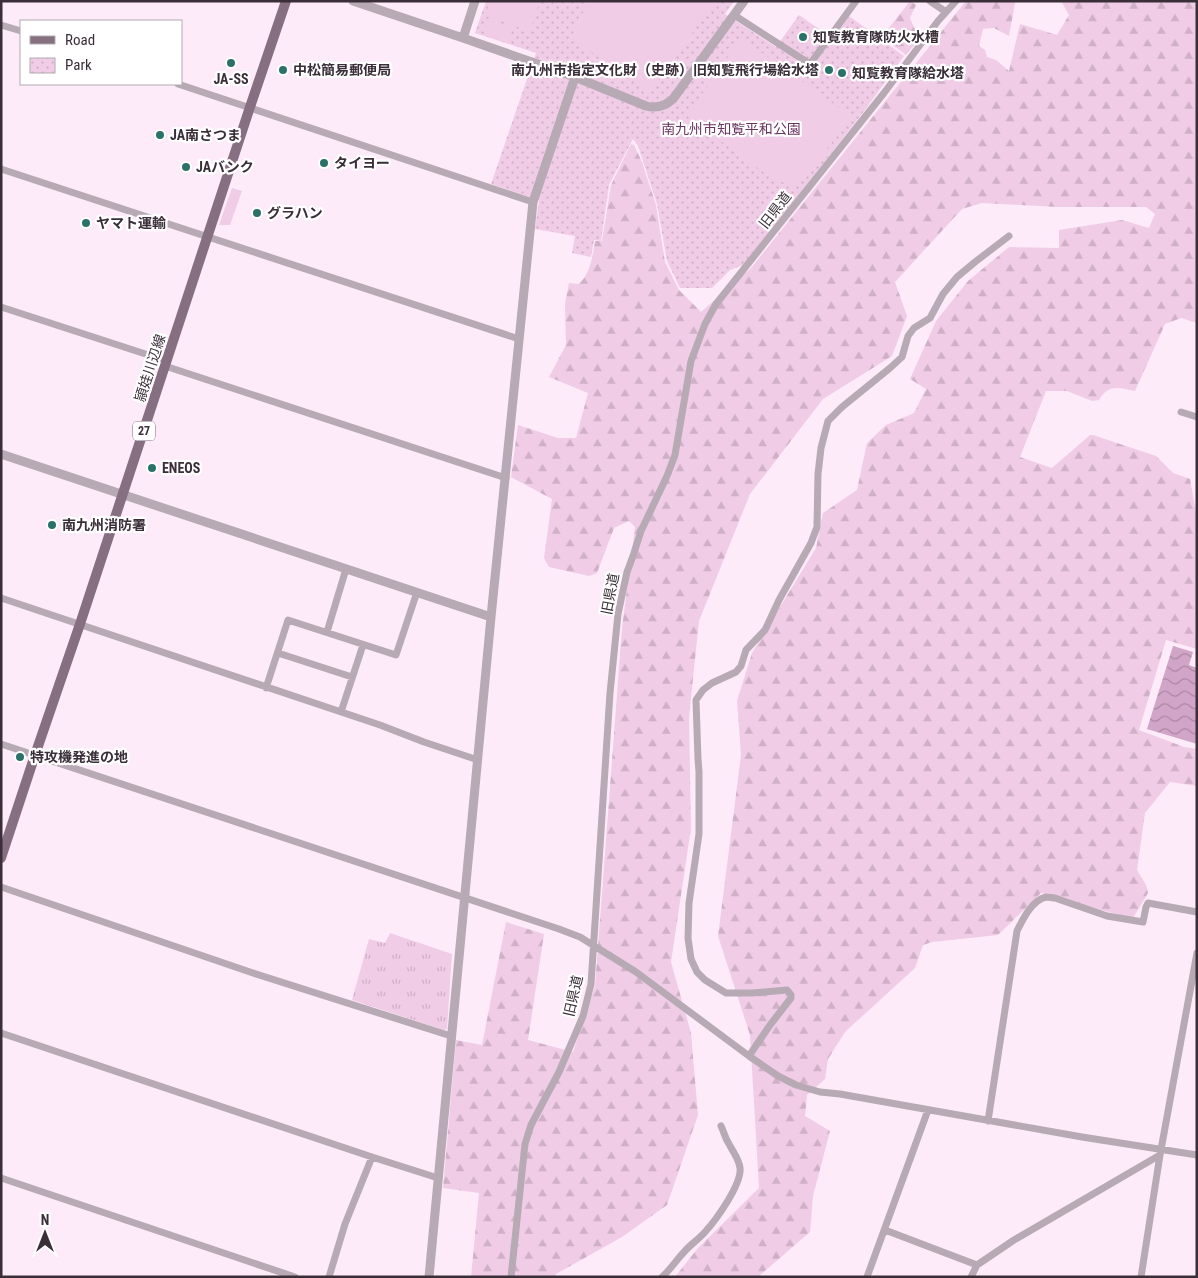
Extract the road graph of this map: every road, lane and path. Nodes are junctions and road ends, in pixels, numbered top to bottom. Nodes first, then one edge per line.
1 (286, 1) edge
2 (353, 1) edge
3 (476, 1) edge
4 (744, 1) edge
5 (856, 1) edge
6 (930, 1) edge
7 (956, 1) edge
8 (946, 12) junction
9 (734, 16) junction
10 (1, 24) edge
11 (20, 31) edge
12 (463, 38) junction
13 (575, 77) junction
14 (181, 85) edge
15 (250, 108) junction
16 (1, 169) edge
17 (533, 202) junction
18 (1009, 236) dead end
19 (208, 237) junction
20 (1, 307) edge
21 (519, 339) junction
22 (166, 364) junction
23 (1181, 412) dead end
24 (1197, 417) edge
25 (1, 454) edge
26 (506, 478) junction
27 (122, 494) junction
28 (346, 569) junction
29 (417, 592) junction
30 (1, 598) edge
31 (491, 617) junction
32 (80, 624) junction
33 (327, 632) junction
34 (363, 644) junction
35 (278, 653) junction
36 (352, 677) junction
37 (266, 688) junction
38 (341, 712) junction
39 (1, 744) edge
40 (35, 755) junction
41 (478, 760) junction
42 (1, 858) edge
43 (1, 887) edge
44 (464, 898) junction
45 (1197, 912) edge
46 (593, 945) junction
47 (1197, 953) edge
48 (1, 1032) edge
49 (452, 1036) junction
50 (749, 1056) junction
51 (928, 1110) junction
52 (988, 1121) junction
53 (721, 1126) dead end
54 (1161, 1152) junction
55 (1197, 1155) edge
56 (372, 1157) junction
57 (1, 1178) edge
58 (438, 1178) junction
59 (885, 1230) junction
60 (977, 1265) junction
61 (295, 1277) edge
62 (329, 1277) edge
63 (429, 1277) edge
64 (511, 1277) edge
65 (662, 1277) edge
66 (867, 1277) edge
67 (971, 1277) edge
68 (1142, 1277) edge

1 - 15 main road, 頴娃川辺線 / 27
2 - 12 street
3 - 12 street
4 - 9 street
5 - 9 street
6 - 8 street
7 - 8 street, 旧県道
8 - 46 street, 旧県道
9 - 13 street
10 - 11 street
12 - 13 street
13 - 17 street
14 - 15 street
15 - 17 street
15 - 19 main road, 頴娃川辺線 / 27
16 - 19 street
17 - 21 street
18 - 50 street
19 - 21 street
19 - 22 main road, 頴娃川辺線 / 27
20 - 22 street
21 - 26 street
22 - 26 street
22 - 27 main road, 頴娃川辺線 / 27
23 - 24 street
25 - 27 street
26 - 31 street
27 - 28 street
27 - 32 main road, 頴娃川辺線 / 27
28 - 29 street
28 - 33 street
29 - 31 street
29 - 34 street
30 - 32 street
31 - 41 street
32 - 37 street
32 - 40 main road, 頴娃川辺線 / 27
33 - 34 street
33 - 35 street
34 - 36 street
35 - 36 street
35 - 37 street
36 - 38 street
37 - 38 street
38 - 41 street
39 - 40 street
40 - 42 main road, 頴娃川辺線 / 27
40 - 44 street
41 - 44 street
43 - 49 street
44 - 46 street
44 - 49 street
45 - 52 street
46 - 50 street
46 - 64 street, 旧県道
47 - 54 street
48 - 56 street
49 - 58 street
50 - 51 street
51 - 52 street
51 - 59 street
52 - 54 street
53 - 65 street
54 - 55 street
54 - 60 street
54 - 68 street
56 - 58 street
56 - 62 street
57 - 61 street
58 - 63 street
59 - 60 street
59 - 66 street
60 - 67 street

